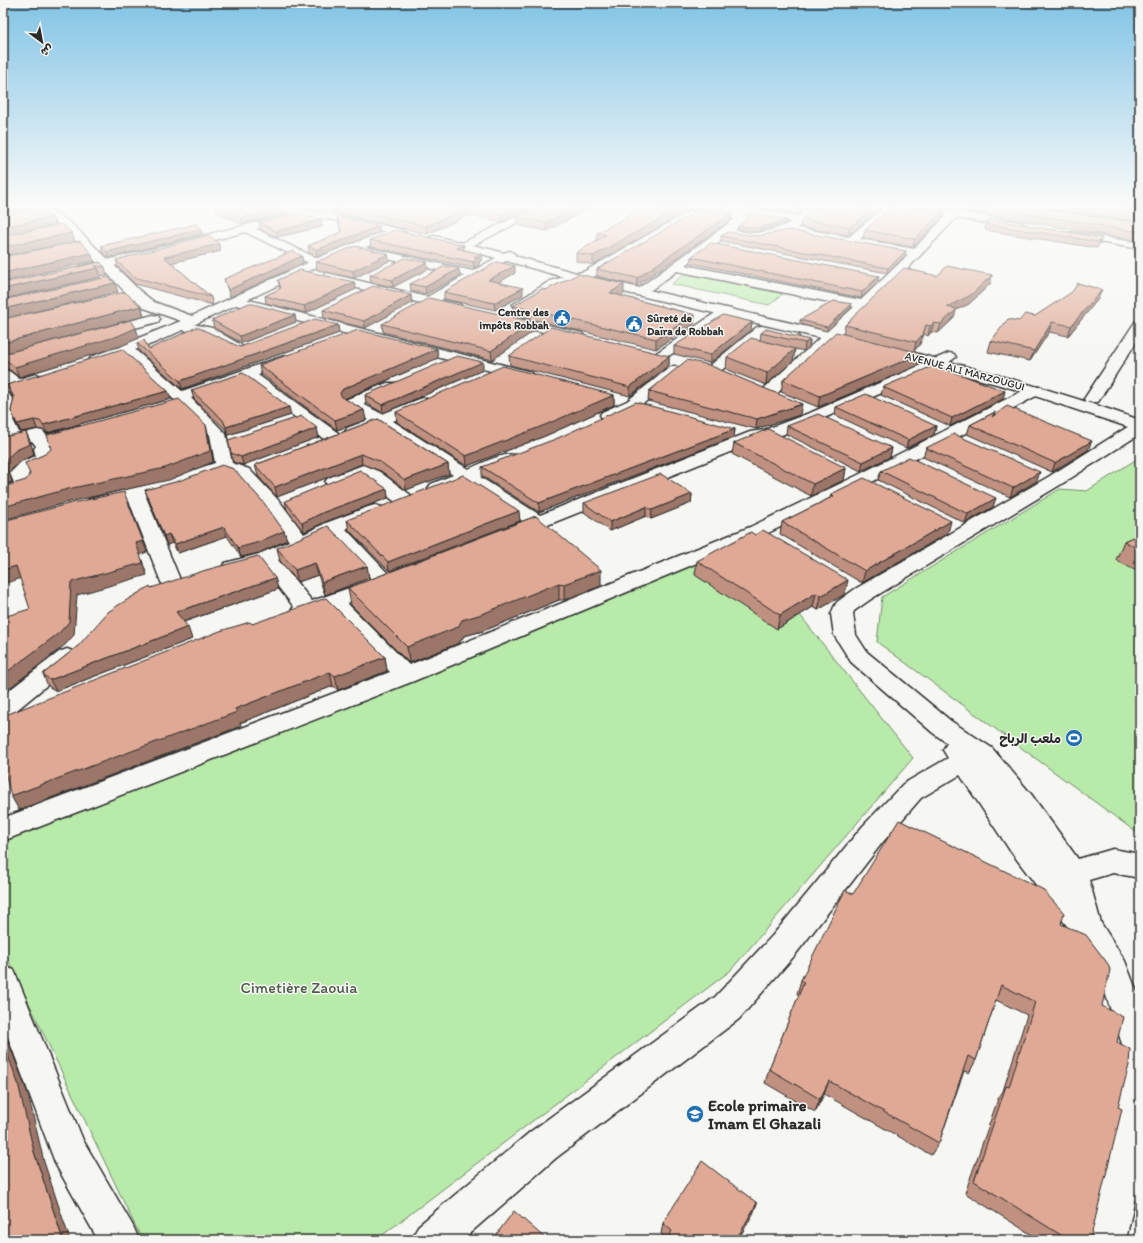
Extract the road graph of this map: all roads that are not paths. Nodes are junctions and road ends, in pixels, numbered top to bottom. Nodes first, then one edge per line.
1 (102, 266) edge
2 (108, 266) edge
3 (309, 266) edge
4 (392, 266) edge
5 (433, 266) edge
6 (489, 266) edge
7 (546, 266) edge
8 (602, 266) edge
9 (904, 266) edge
10 (677, 267) joint
11 (442, 268) junction
12 (384, 270) edge
13 (300, 271) junction
14 (758, 271) edge
15 (72, 272) edge
16 (474, 274) junction
17 (585, 276) junction
18 (877, 277) edge
19 (121, 278) junction
20 (422, 279) edge
21 (891, 280) junction
22 (747, 281) junction
23 (106, 282) edge
24 (371, 282) junction
25 (408, 286) dead end
26 (646, 287) junction
27 (832, 287) edge
28 (395, 293) junction
29 (135, 294) junction
30 (821, 296) junction
31 (120, 298) edge
32 (351, 298) edge
33 (430, 301) junction
34 (230, 305) junction
35 (864, 305) junction
36 (330, 309) edge
37 (467, 310) edge
38 (410, 312) edge
39 (726, 312) junction
40 (155, 313) junction
41 (312, 320) junction
42 (189, 325) junction
43 (767, 326) junction
44 (1140, 326) edge
45 (382, 327) dead end
46 (549, 329) junction
47 (296, 330) edge
48 (364, 333) junction
49 (93, 335) edge
50 (830, 338) junction
51 (339, 340) edge
52 (592, 340) edge
53 (530, 342) edge
54 (144, 343) junction
55 (746, 343) junction
56 (761, 347) edge
57 (250, 348) edge
58 (127, 350) junction
59 (644, 352) edge
60 (305, 353) edge
61 (512, 354) edge
62 (792, 355) edge
63 (659, 356) junction
64 (458, 357) junction
65 (808, 359) junction
66 (944, 360) junction
67 (80, 366) edge
68 (437, 366) edge
69 (494, 367) junction
70 (712, 371) edge
71 (3, 374) edge
72 (52, 374) edge
73 (248, 374) junction
74 (409, 378) edge
75 (482, 378) edge
76 (538, 378) edge
77 (10, 387) edge
78 (1036, 390) junction
79 (863, 395) junction
80 (439, 396) edge
81 (3, 397) edge
82 (611, 398) edge
83 (183, 399) junction
84 (1092, 399) junction
85 (782, 400) edge
86 (883, 404) edge
87 (641, 406) junction
88 (796, 406) edge
89 (166, 408) edge
90 (307, 417) junction
91 (1140, 417) edge
92 (825, 419) junction
93 (382, 420) junction
94 (593, 422) edge
95 (285, 424) edge
96 (931, 426) edge
97 (96, 427) edge
98 (1140, 427) edge
99 (733, 430) edge
100 (762, 435) junction
101 (951, 435) junction
102 (9, 441) edge
103 (41, 442) junction
104 (788, 444) edge
105 (972, 444) edge
106 (524, 453) edge
107 (224, 466) junction
108 (842, 470) edge
109 (1034, 472) edge
110 (468, 476) junction
111 (862, 480) junction
112 (1054, 481) junction
113 (316, 490) edge
114 (882, 491) edge
115 (3, 492) edge
116 (136, 495) junction
117 (405, 500) junction
118 (80, 506) edge
119 (539, 522) junction
120 (946, 522) edge
121 (333, 527) junction
122 (757, 531) junction
123 (966, 533) junction
124 (495, 539) edge
125 (301, 543) junction
126 (777, 543) edge
127 (266, 558) junction
128 (215, 571) edge
129 (193, 576) edge
130 (171, 582) junction
131 (843, 582) edge
132 (151, 588) edge
133 (863, 594) junction
134 (333, 602) junction
135 (308, 610) junction
136 (287, 617) edge
137 (79, 646) edge
138 (406, 675) junction
139 (12, 712) edge
140 (3, 723) edge
141 (973, 758) junction
142 (3, 830) edge
143 (1140, 866) edge
144 (1060, 876) junction
145 (3, 982) edge
146 (1140, 1044) edge
147 (119, 1240) edge
148 (432, 1240) edge
149 (1106, 1240) edge

1 - 15 street
2 - 19 street
3 - 13 street
4 - 12 street
5 - 11 street
6 - 16 street
7 - 17 street, AVENUE ALI MARZOUGUI
8 - 17 street
9 - 21 street
10 - 22 street
10 - 26 street
11 - 16 street
11 - 20 street
13 - 24 street
13 - 34 street
14 - 22 street
16 - 33 street
17 - 26 street, AVENUE ALI MARZOUGUI
17 - 39 street, AVENUE ALI MARZOUGUI
17 - 46 street
18 - 21 street
19 - 23 street
19 - 29 street
21 - 35 street
22 - 30 street
24 - 28 street
24 - 32 street
25 - 28 street
26 - 50 street, AVENUE ALI MARZOUGUI
27 - 30 street
28 - 33 street
29 - 31 street
29 - 40 street
30 - 35 street
33 - 37 street
33 - 38 street
34 - 40 street
34 - 41 street
34 - 42 street
35 - 50 street
36 - 41 street
39 - 43 street, AVENUE ALI MARZOUGUI
39 - 63 street
40 - 42 street
40 - 49 street
40 - 54 street
41 - 47 street
41 - 48 street
42 - 54 street
42 - 57 street
43 - 50 street, AVENUE ALI MARZOUGUI
43 - 55 street
44 - 84 street
45 - 48 street
46 - 52 street
46 - 53 street
48 - 51 street
48 - 64 street
50 - 65 street
50 - 66 street, AVENUE ALI MARZOUGUI
54 - 58 street
55 - 56 street
55 - 70 street
58 - 67 street
58 - 83 street
59 - 63 street
60 - 73 street
61 - 69 street
62 - 65 street
63 - 87 street
64 - 68 street
64 - 69 street
65 - 85 street
66 - 78 street, AVENUE ALI MARZOUGUI
66 - 79 street
66 - 84 street, AVENUE ALI MARZOUGUI
69 - 75 street
69 - 76 street
71 - 77 street
72 - 77 street
73 - 83 street
73 - 90 street
74 - 93 street
78 - 98 street, AVENUE ALI MARZOUGUI
78 - 101 street
79 - 86 street
79 - 92 street
80 - 93 street
81 - 102 street
82 - 87 street
83 - 89 street
83 - 107 street
84 - 91 street, AVENUE ALI MARZOUGUI
87 - 94 street
88 - 92 street
90 - 93 street
90 - 95 street
92 - 100 street
93 - 110 street
96 - 101 street
97 - 103 street
98 - 112 street
99 - 100 street
100 - 104 street
100 - 119 street
101 - 105 street
101 - 111 street
102 - 103 street
103 - 115 street
106 - 110 street
107 - 116 street
107 - 125 street
108 - 111 street
109 - 112 street
110 - 117 street
110 - 119 street
111 - 114 street
111 - 122 street
112 - 123 street
113 - 117 street
116 - 118 street
116 - 130 street
117 - 121 street
119 - 124 street
120 - 123 street
121 - 125 street
121 - 134 street
122 - 126 street
122 - 138 street
123 - 133 street
125 - 127 street
127 - 128 street
127 - 135 street
129 - 130 street
130 - 132 street
131 - 133 street
133 - 141 street
134 - 135 street
134 - 138 street
135 - 136 street
137 - 139 street
138 - 142 street
139 - 140 street
141 - 144 street
141 - 148 street
143 - 144 street
144 - 146 street
145 - 147 street
146 - 149 street

